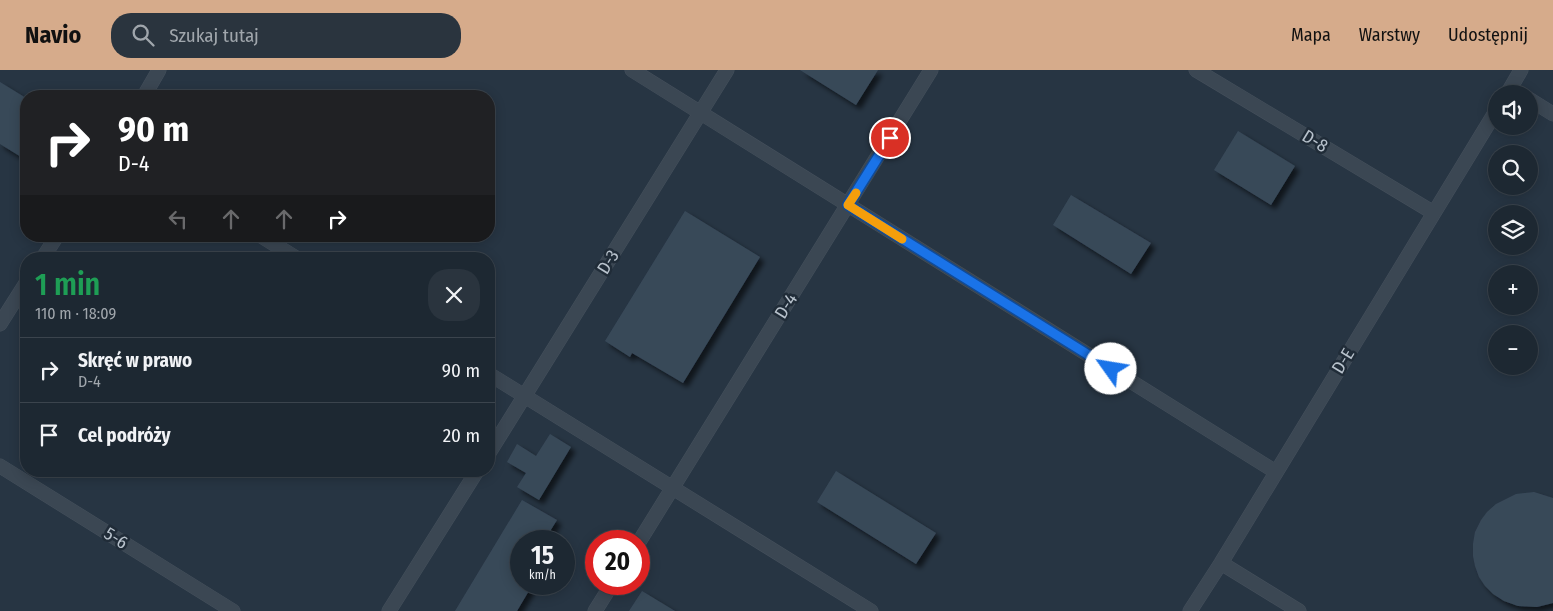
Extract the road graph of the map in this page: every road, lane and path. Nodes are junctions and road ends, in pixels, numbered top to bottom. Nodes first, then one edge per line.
1 (159, 70) edge
2 (632, 70) edge
3 (727, 70) edge
4 (931, 70) edge
5 (1196, 70) edge
6 (1521, 70) edge
7 (1516, 85) edge
8 (147, 90) edge
9 (1538, 105) edge
10 (700, 113) junction
11 (1553, 114) edge
12 (1488, 124) edge
13 (848, 205) junction
14 (1434, 213) junction
15 (271, 242) edge
16 (287, 252) edge
17 (20, 292) edge
18 (0, 324) edge
19 (495, 378) edge
20 (525, 396) junction
21 (495, 444) edge
22 (0, 466) edge
23 (1276, 472) junction
24 (473, 477) edge
25 (673, 488) junction
26 (647, 530) edge
27 (1221, 563) junction
28 (605, 595) edge
29 (233, 611) edge
30 (389, 611) edge
31 (595, 611) edge
32 (871, 611) edge
33 (1190, 611) edge
34 (1299, 611) edge

1 - 8 lane
2 - 10 lane
3 - 10 lane, D-3
4 - 13 lane, D-4
5 - 14 lane, D-8
6 - 7 lane
9 - 11 lane
10 - 13 lane
10 - 20 lane, D-3
12 - 14 lane, D-E
13 - 23 lane
13 - 25 lane, D-4
14 - 23 lane, D-E
15 - 16 lane
17 - 18 lane
19 - 20 lane
20 - 21 lane, D-3
20 - 25 lane
22 - 29 lane, 5-6
23 - 27 lane, D-E
24 - 30 lane
25 - 26 lane, D-4
25 - 32 lane
27 - 33 lane, D-E
27 - 34 lane
28 - 31 lane

